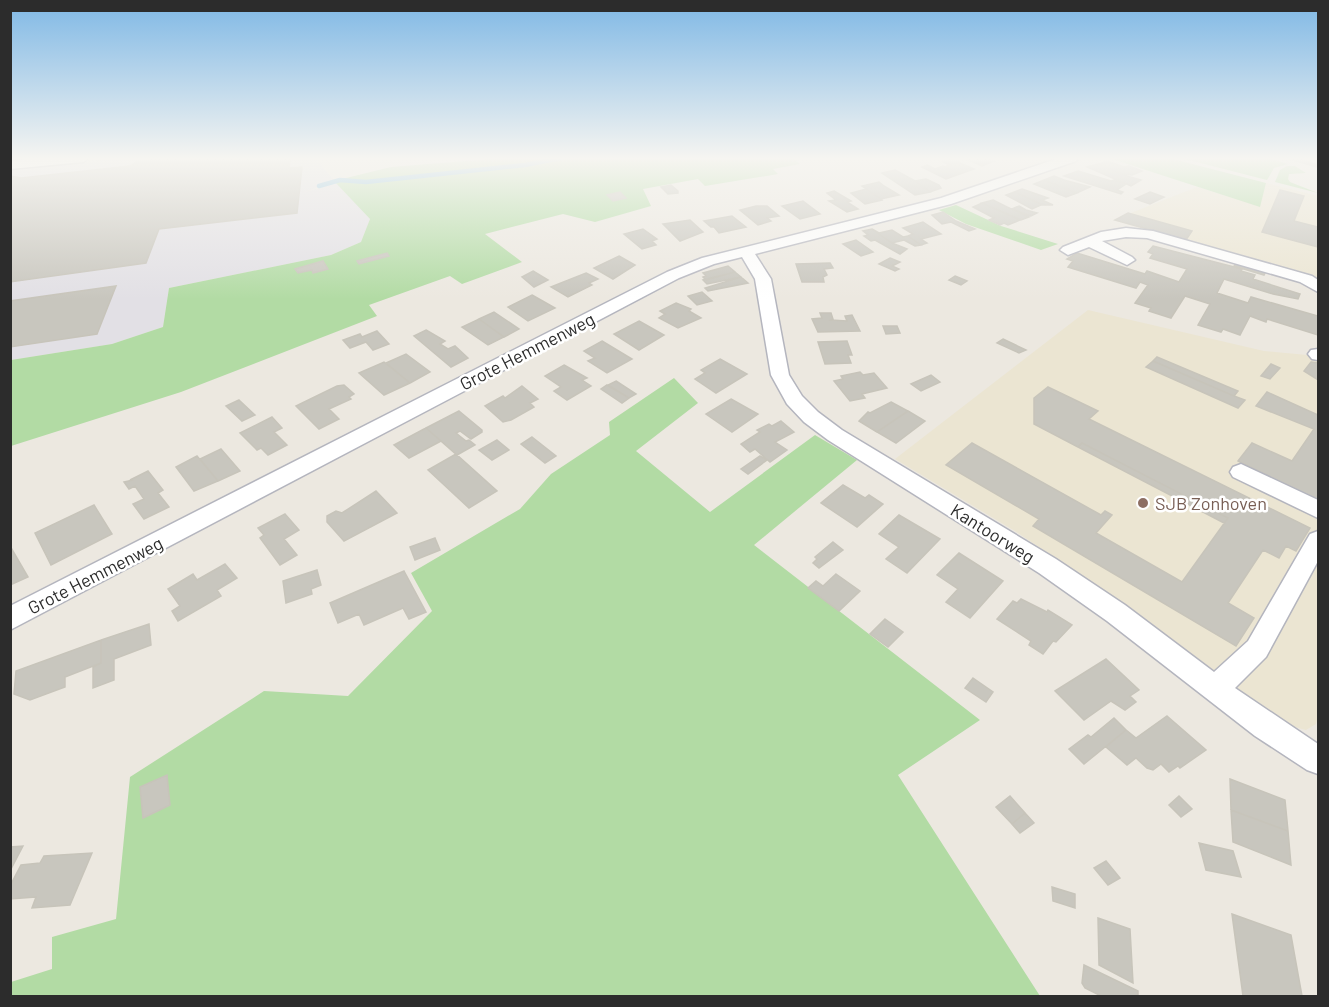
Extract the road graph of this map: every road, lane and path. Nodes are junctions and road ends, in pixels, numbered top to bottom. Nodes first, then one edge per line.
1 (930, 205) edge
2 (1090, 241) junction
3 (1068, 250) dead end
4 (746, 252) junction
5 (1127, 260) dead end
6 (1318, 287) edge
7 (1241, 472) dead end
8 (1318, 510) edge
9 (1318, 540) edge
10 (10, 619) edge
11 (1216, 689) junction
12 (1318, 760) edge

1 - 4 street, Grote Hemmenweg
2 - 3 street
2 - 5 street
2 - 6 street
4 - 10 street, Grote Hemmenweg
4 - 11 street, Kantoorweg
7 - 8 street
9 - 11 street
11 - 12 street, Kantoorweg

